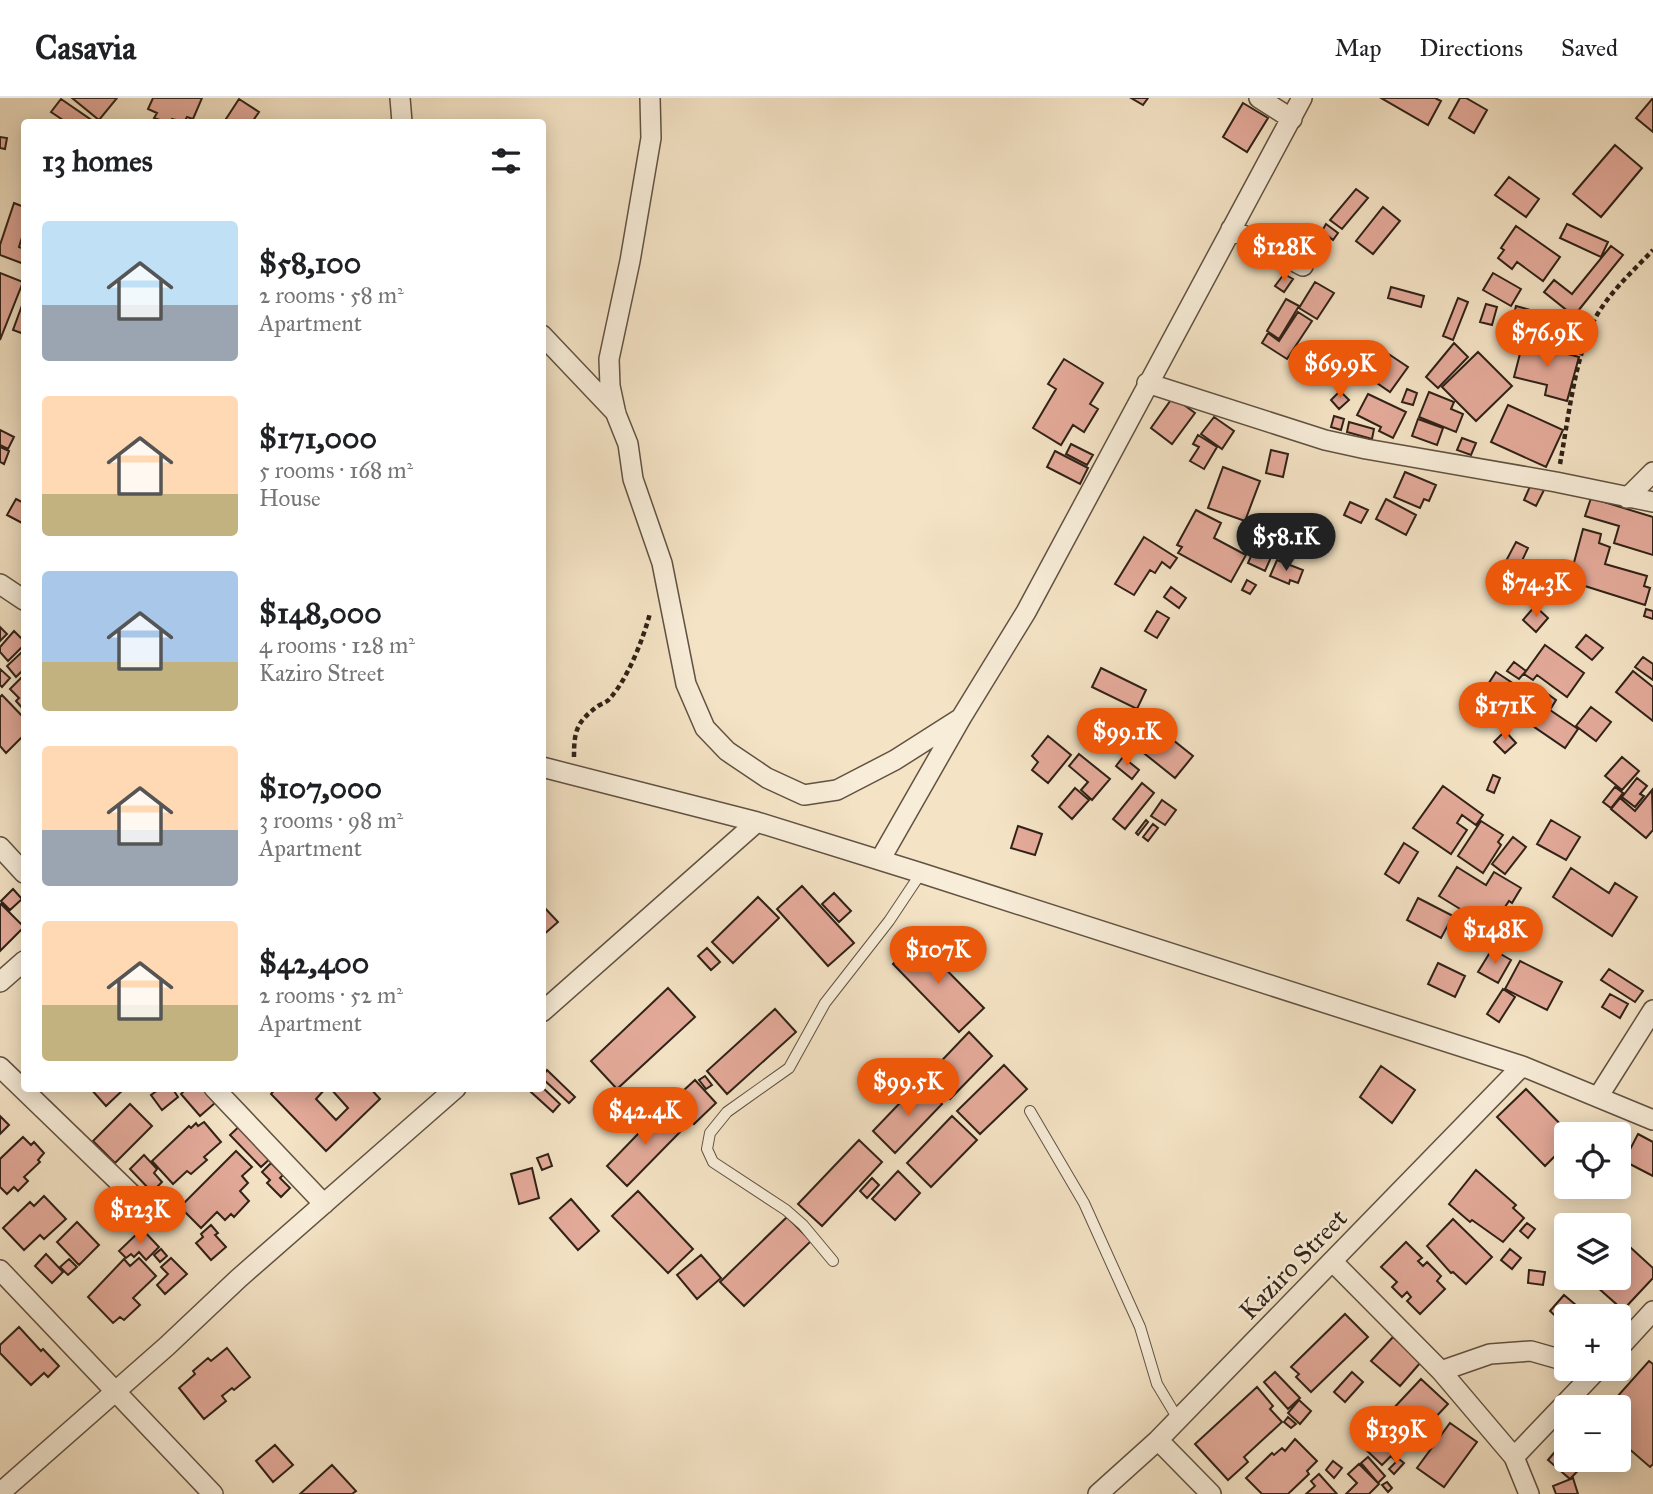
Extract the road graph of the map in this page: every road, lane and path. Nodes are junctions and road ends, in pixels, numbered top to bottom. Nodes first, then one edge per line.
1 (400, 98) edge
2 (650, 98) edge
3 (1259, 98) edge
4 (1302, 98) edge
5 (402, 119) edge
6 (1292, 119) junction
7 (1231, 229) junction
8 (1653, 250) edge
9 (1303, 266) dead end
10 (546, 339) edge
11 (1147, 383) junction
12 (616, 414) junction
13 (1653, 472) edge
14 (1556, 482) junction
15 (1627, 498) junction
16 (1653, 502) edge
17 (0, 584) edge
18 (21, 598) edge
19 (651, 611) dead end
20 (961, 718) junction
21 (546, 768) edge
22 (575, 776) junction
23 (757, 822) junction
24 (0, 847) edge
25 (880, 860) junction
26 (21, 870) edge
27 (921, 873) junction
28 (21, 964) edge
29 (0, 982) edge
30 (546, 1008) edge
31 (1653, 1010) edge
32 (1522, 1066) junction
33 (0, 1067) edge
34 (21, 1087) edge
35 (26, 1092) edge
36 (218, 1092) edge
37 (451, 1092) edge
38 (1598, 1097) junction
39 (1030, 1111) dead end
40 (1653, 1120) edge
41 (324, 1204) junction
42 (149, 1211) dead end
43 (833, 1261) dead end
44 (1332, 1261) junction
45 (0, 1270) edge
46 (1653, 1311) edge
47 (1631, 1335) edge
48 (1554, 1358) edge
49 (1441, 1371) junction
50 (1587, 1381) edge
51 (115, 1392) junction
52 (1178, 1419) junction
53 (1157, 1440) junction
54 (1514, 1457) junction
55 (0, 1493) edge
56 (213, 1494) edge
57 (1098, 1494) edge
58 (1211, 1494) edge
59 (1529, 1494) edge

1 - 5 street
2 - 12 street
3 - 6 street
4 - 6 street
6 - 7 street
7 - 9 street
7 - 11 street
8 - 14 path
10 - 12 street
11 - 14 street
11 - 20 street
12 - 20 street
13 - 15 street
14 - 15 street
15 - 16 street
17 - 18 street
19 - 22 path
20 - 25 street
21 - 22 street
22 - 23 street
23 - 25 street
23 - 30 street
24 - 26 street
25 - 27 street
27 - 32 street
27 - 43 lane
28 - 29 street
31 - 38 street
32 - 38 street
32 - 44 street, Kaziro Street
33 - 34 street
35 - 42 street
36 - 41 street
37 - 41 street
38 - 40 street
39 - 52 lane
41 - 51 street
44 - 49 street
44 - 52 street, Kaziro Street
45 - 51 street
46 - 47 street
48 - 49 street
49 - 54 street
50 - 54 street
51 - 55 street
51 - 56 street
52 - 53 street, Kaziro Street
53 - 57 street, Kaziro Street
53 - 58 street
54 - 59 street

